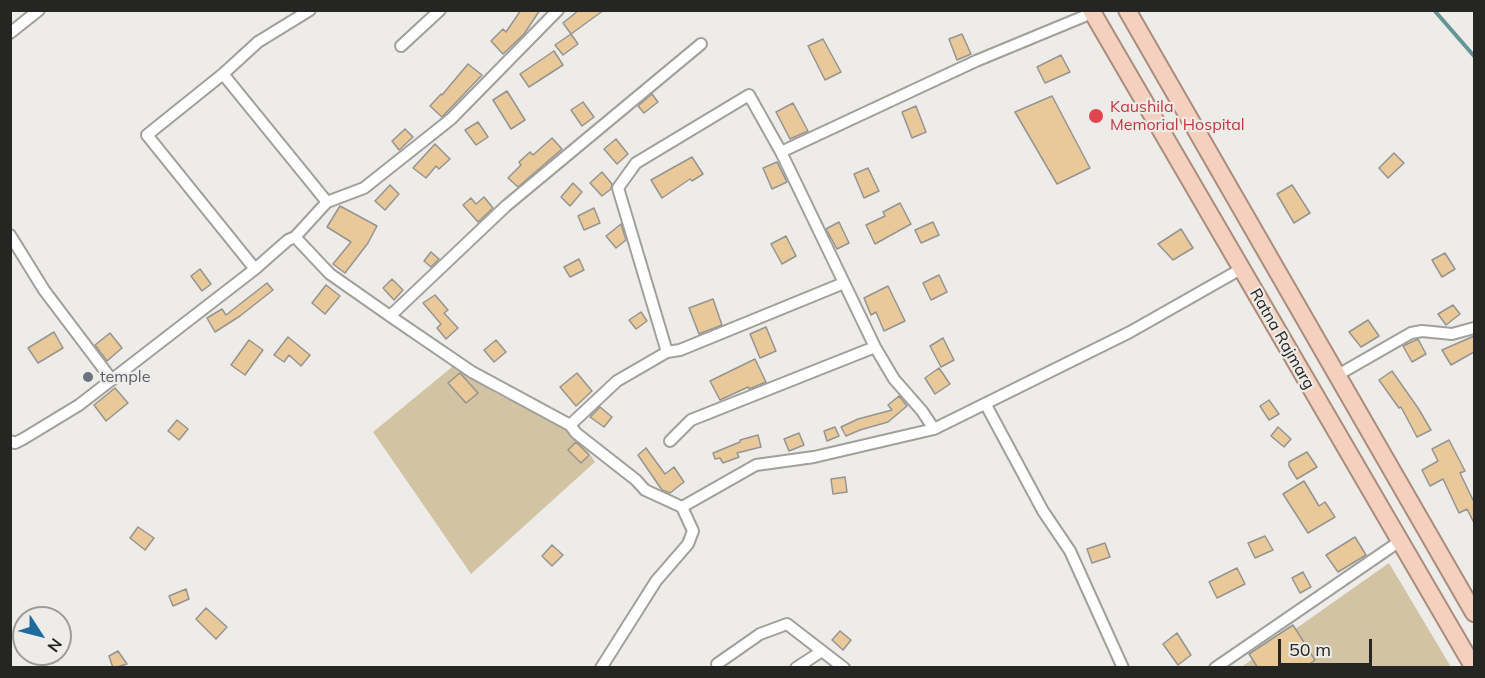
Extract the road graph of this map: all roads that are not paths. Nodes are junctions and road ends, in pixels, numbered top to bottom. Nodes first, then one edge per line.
1 (39, 10) edge
2 (310, 10) edge
3 (440, 10) edge
4 (558, 10) edge
5 (1127, 10) edge
6 (1091, 12) edge
7 (10, 33) edge
8 (701, 44) dead end
9 (401, 46) dead end
10 (223, 74) junction
11 (782, 152) junction
12 (327, 202) junction
13 (10, 235) edge
14 (295, 237) junction
15 (255, 269) junction
16 (1241, 269) junction
17 (844, 283) junction
18 (390, 316) junction
19 (1474, 328) edge
20 (875, 347) junction
21 (667, 352) junction
22 (1336, 376) junction
23 (111, 380) junction
24 (987, 405) junction
25 (570, 425) junction
26 (934, 429) junction
27 (10, 441) edge
28 (670, 441) dead end
29 (682, 507) junction
30 (1400, 541) junction
31 (1472, 602) edge
32 (822, 651) junction
33 (717, 664) dead end
34 (601, 668) edge
35 (796, 668) edge
36 (844, 668) edge
37 (1123, 668) edge
38 (1215, 668) edge
39 (1474, 668) edge

1 - 7 street
2 - 10 street
3 - 9 street
4 - 12 street
5 - 22 highway, Ratna Rajmarg
6 - 11 street
6 - 16 highway, Ratna Rajmarg
8 - 18 street
10 - 12 street
10 - 15 street
11 - 17 street
11 - 21 street
12 - 14 street
13 - 23 street
14 - 15 street
14 - 18 street
15 - 23 street
16 - 24 street
16 - 30 highway, Ratna Rajmarg
17 - 20 street
17 - 21 street
18 - 25 street
19 - 22 street
20 - 26 street
20 - 28 street
21 - 25 street
22 - 31 highway, Ratna Rajmarg
23 - 27 street
24 - 26 street
24 - 37 street
25 - 29 street
26 - 29 street
29 - 34 street
30 - 38 street
30 - 39 highway, Ratna Rajmarg
32 - 33 street
32 - 35 street
32 - 36 street

